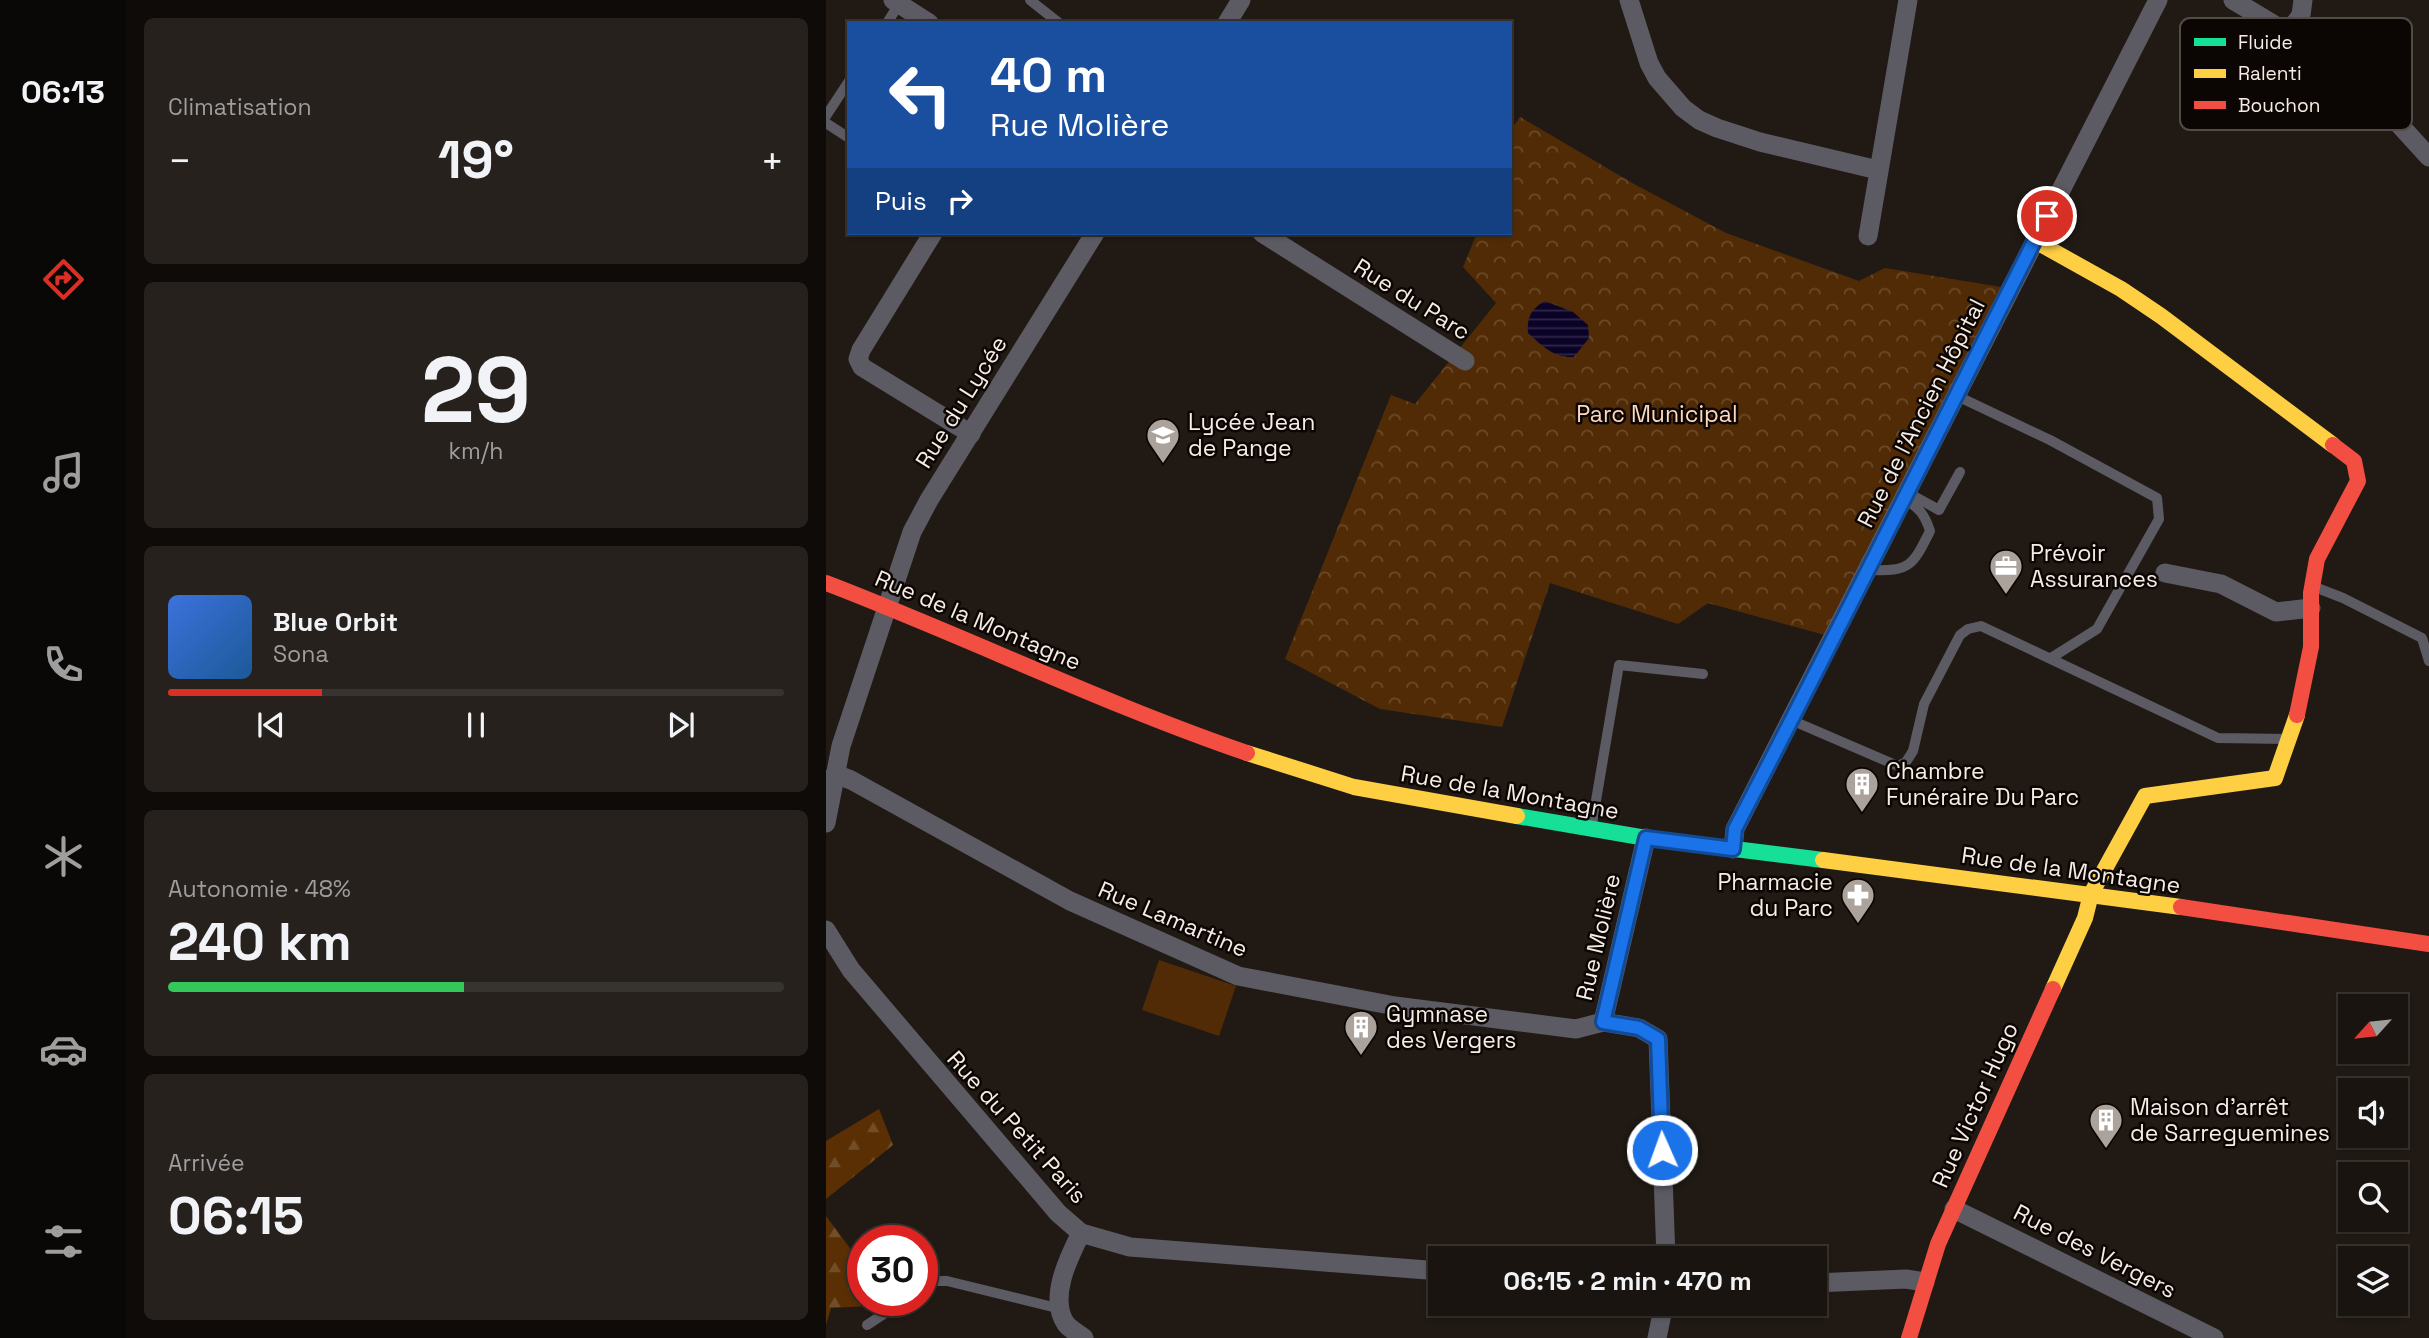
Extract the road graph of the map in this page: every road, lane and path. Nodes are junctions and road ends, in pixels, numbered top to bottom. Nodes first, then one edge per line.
1 (1030, 0) edge
2 (1241, 0) edge
3 (1629, 0) edge
4 (1908, 0) edge
5 (2158, 0) edge
6 (2233, 0) edge
7 (2303, 0) edge
8 (896, 2) edge
9 (2263, 18) edge
10 (2299, 18) edge
11 (888, 21) edge
12 (926, 21) edge
13 (1056, 21) edge
14 (1228, 21) edge
15 (847, 84) edge
16 (826, 116) edge
17 (826, 123) edge
18 (2404, 130) edge
19 (847, 137) edge
20 (2429, 157) edge
21 (1878, 170) junction
22 (932, 235) edge
23 (1094, 235) edge
24 (1265, 235) edge
25 (1868, 236) dead end
26 (2035, 241) junction
27 (1465, 361) dead end
28 (1955, 395) junction
29 (971, 434) junction
30 (1960, 472) dead end
31 (1906, 496) junction
32 (1870, 570) junction
33 (2165, 573) dead end
34 (826, 583) edge
35 (2312, 585) junction
36 (888, 606) junction
37 (2311, 608) junction
38 (2051, 658) junction
39 (2429, 661) edge
40 (1703, 674) dead end
41 (1791, 720) junction
42 (2288, 739) junction
43 (835, 774) junction
44 (826, 823) edge
45 (1591, 828) junction
46 (1646, 838) junction
47 (1733, 849) junction
48 (2091, 894) junction
49 (826, 930) edge
50 (2429, 944) edge
51 (1603, 1022) junction
52 (1954, 1209) junction
53 (1081, 1233) junction
54 (1666, 1246) edge
55 (1428, 1270) edge
56 (938, 1281) edge
57 (1827, 1282) edge
58 (1925, 1282) junction
59 (1061, 1309) junction
60 (881, 1316) edge
61 (1662, 1316) edge
62 (867, 1325) dead end
63 (1084, 1338) edge
64 (1657, 1338) edge
65 (1909, 1338) edge
66 (2214, 1338) edge

1 - 13 lane
2 - 14 street
3 - 21 street
4 - 21 street
5 - 26 street, Rue de l'Ancien Hôpital
6 - 9 street
7 - 10 street
8 - 11 lane
8 - 12 street
15 - 16 lane
17 - 19 lane
18 - 20 street
21 - 25 street
22 - 29 street
23 - 29 street, Rue du Lycée
24 - 27 street, Rue du Parc
26 - 28 street, Rue de l'Ancien Hôpital
26 - 35 main road
28 - 31 street, Rue de l'Ancien Hôpital
28 - 38 lane
29 - 36 street, Rue du Lycée
30 - 31 lane
31 - 32 street, Rue de l'Ancien Hôpital
31 - 32 lane
32 - 41 street, Rue de l'Ancien Hôpital
33 - 37 street
34 - 36 main road, Rue de la Montagne
35 - 37 main road
35 - 39 lane
36 - 43 street
36 - 45 main road, Rue de la Montagne
37 - 42 main road
38 - 41 lane
38 - 42 lane
40 - 45 lane
41 - 47 street, Rue de l'Ancien Hôpital
42 - 48 main road, Rue Victor Hugo
43 - 44 street
43 - 51 street, Rue Lamartine
45 - 46 main road, Rue de la Montagne
46 - 47 main road, Rue de la Montagne
46 - 51 street, Rue Molière
47 - 48 main road, Rue de la Montagne
48 - 50 main road, Rue de la Montagne
48 - 52 main road, Rue Victor Hugo
49 - 53 street, Rue du Petit Paris
51 - 54 street, Rue Molière
52 - 58 main road, Rue Victor Hugo
52 - 66 street, Rue des Vergers
53 - 55 street, Rue du Petit Paris
53 - 59 street
56 - 59 lane
57 - 58 street
58 - 65 main road, Rue Victor Hugo
59 - 63 street
60 - 62 lane
61 - 64 street

